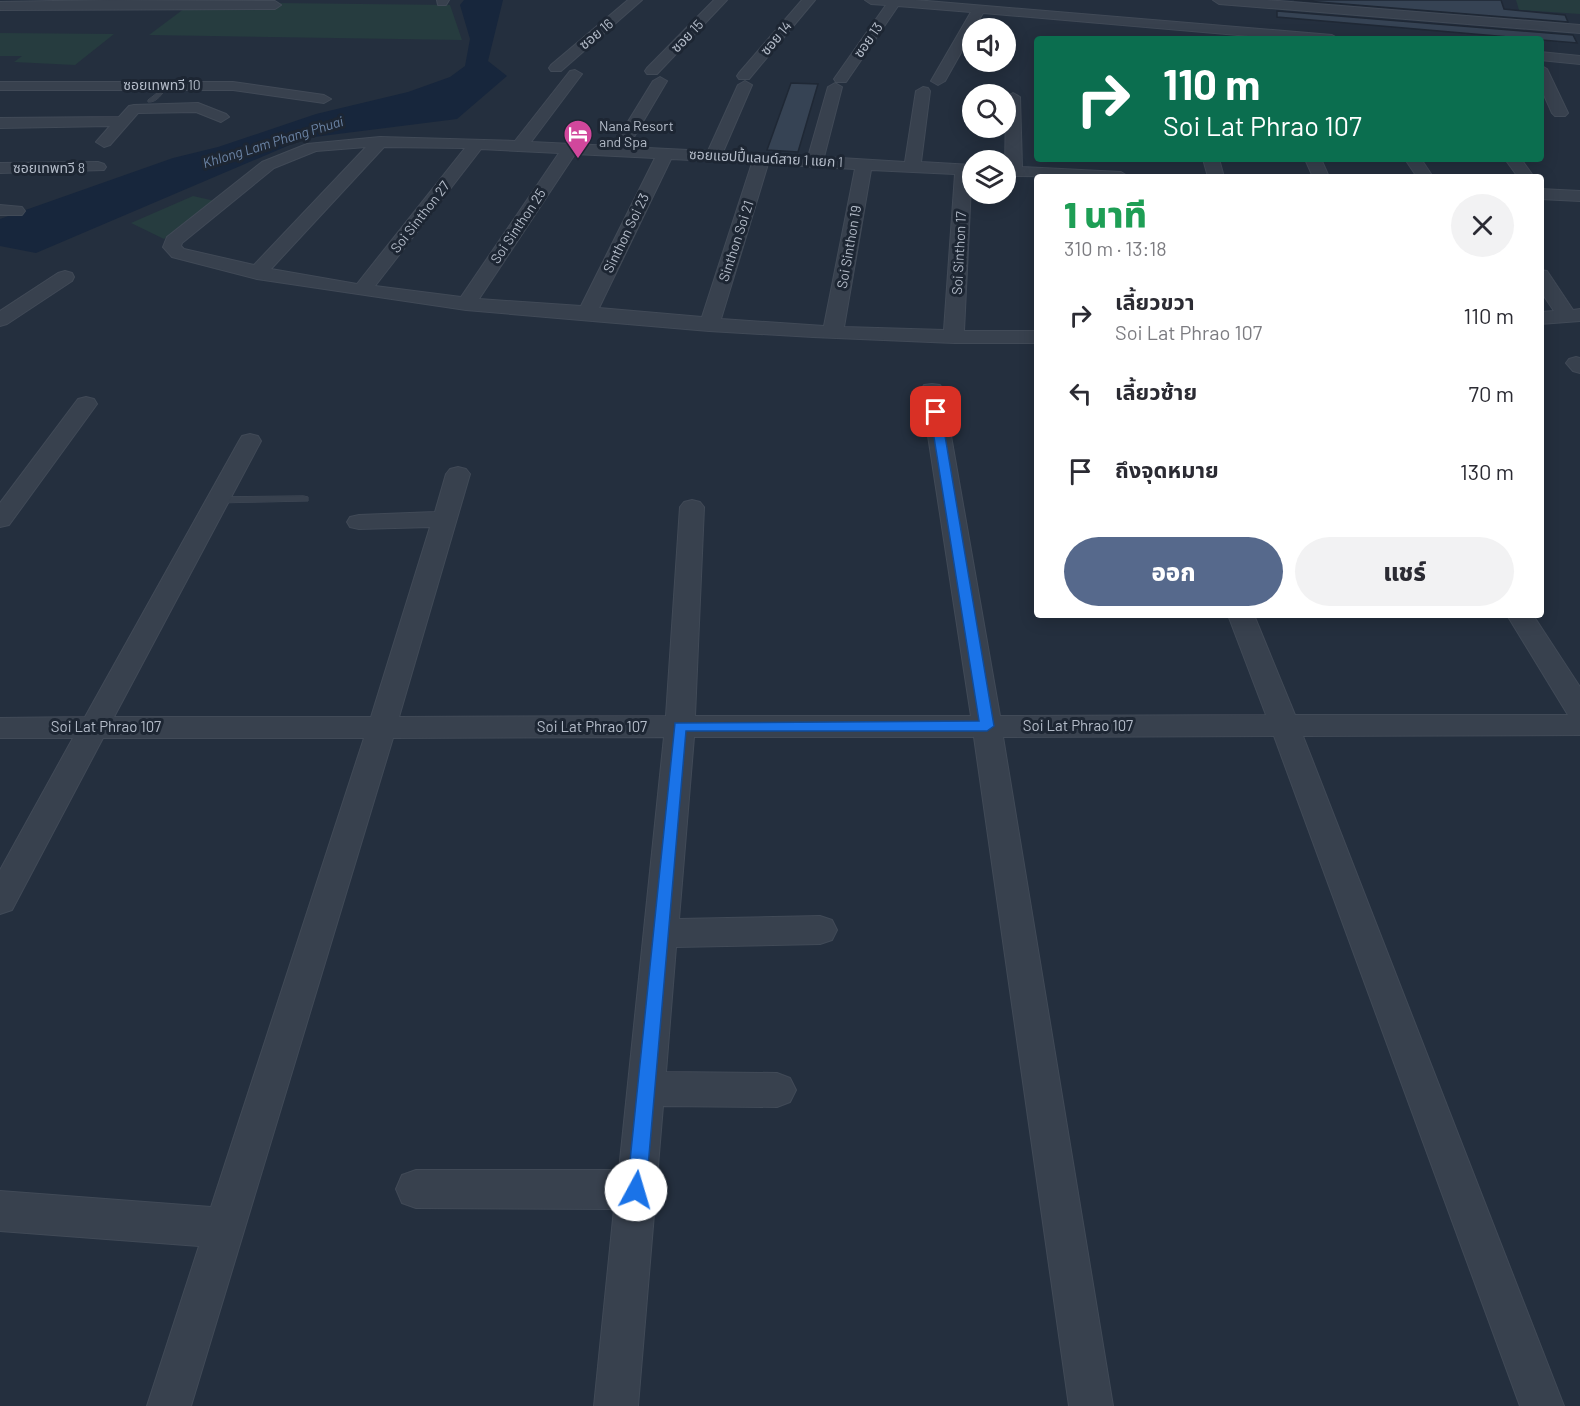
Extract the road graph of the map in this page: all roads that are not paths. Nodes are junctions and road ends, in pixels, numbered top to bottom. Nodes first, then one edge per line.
1 (636, 0) edge
2 (722, 0) edge
3 (809, 0) edge
4 (872, 0) edge
5 (1219, 0) edge
6 (1421, 0) edge
7 (1246, 1) edge
8 (894, 2) junction
9 (275, 5) dead end
10 (1335, 5) edge
11 (0, 6) edge
12 (1514, 8) dead end
13 (979, 9) junction
14 (1425, 16) junction
15 (1155, 24) junction
16 (1521, 24) junction
17 (1580, 29) edge
18 (1153, 36) edge
19 (1246, 36) edge
20 (1544, 56) edge
21 (1580, 60) edge
22 (556, 68) dead end
23 (575, 74) dead end
24 (1544, 78) edge
25 (938, 81) dead end
26 (165, 85) junction
27 (0, 86) edge
28 (923, 92) dead end
29 (324, 99) dead end
30 (150, 101) dead end
31 (1560, 112) dead end
32 (221, 117) dead end
33 (0, 123) edge
34 (121, 124) junction
35 (140, 126) dead end
36 (104, 142) dead end
37 (380, 142) junction
38 (477, 144) junction
39 (520, 146) junction
40 (570, 149) junction
41 (616, 152) junction
42 (665, 154) junction
43 (714, 155) junction
44 (762, 158) junction
45 (815, 160) junction
46 (864, 163) junction
47 (913, 165) junction
48 (99, 167) dead end
49 (0, 168) edge
50 (962, 169) edge
51 (1016, 172) edge
52 (1038, 174) edge
53 (1544, 194) edge
54 (1580, 196) edge
55 (965, 204) edge
56 (257, 273) junction
57 (65, 277) dead end
58 (1544, 280) edge
59 (362, 290) junction
60 (466, 304) junction
61 (587, 313) junction
62 (1574, 316) edge
63 (1544, 318) edge
64 (0, 320) edge
65 (709, 325) junction
66 (833, 331) junction
67 (954, 337) junction
68 (1034, 337) edge
69 (932, 390) dead end
70 (86, 404) dead end
71 (250, 441) dead end
72 (458, 474) dead end
73 (304, 499) dead end
74 (217, 500) junction
75 (692, 507) dead end
76 (444, 519) junction
77 (0, 520) edge
78 (358, 522) dead end
79 (1242, 618) edge
80 (1522, 618) edge
81 (1580, 710) edge
82 (1580, 725) edge
83 (680, 726) junction
84 (987, 726) junction
85 (1285, 726) junction
86 (382, 727) junction
87 (0, 728) edge
88 (95, 728) junction
89 (0, 900) edge
90 (820, 930) dead end
91 (660, 933) junction
92 (646, 1089) junction
93 (777, 1090) dead end
94 (416, 1189) dead end
95 (636, 1190) junction
96 (0, 1211) edge
97 (225, 1228) junction
98 (169, 1406) edge
99 (616, 1406) edge
100 (1090, 1406) edge
101 (1542, 1406) edge

1 - 22 street, ซอย 16
2 - 41 street, ซอย 15
3 - 43 street, ซอย 14
4 - 8 street
5 - 7 street
6 - 14 street
7 - 10 street
8 - 13 street
8 - 45 street, ซอย 13
9 - 11 street
10 - 14 street
12 - 16 street
13 - 15 street
13 - 25 street
14 - 16 street
15 - 18 street
15 - 19 street
16 - 17 street
20 - 21 street
23 - 39 street
24 - 31 street
26 - 27 street, ซอยเทพทวี 10
26 - 29 street, ซอยเทพทวี 10
26 - 30 lane
28 - 47 street
32 - 34 street
33 - 34 street
34 - 35 street
34 - 36 street
37 - 38 street, ซอยแฮปปี้แลนด์สาย 1 แยก 1
37 - 56 street
37 - 56 street, ซอยแฮปปี้แลนด์สาย 1 แยก 1
38 - 39 street, ซอยแฮปปี้แลนด์สาย 1 แยก 1
38 - 59 street, Soi Sinthon 27
39 - 40 street, ซอยแฮปปี้แลนด์สาย 1 แยก 1
40 - 41 street, ซอยแฮปปี้แลนด์สาย 1 แยก 1
40 - 60 street, Soi Sinthon 25
41 - 42 street, ซอยแฮปปี้แลนด์สาย 1 แยก 1
42 - 43 street, ซอยแฮปปี้แลนด์สาย 1 แยก 1
42 - 61 street, Sinthon Soi 23
43 - 44 street, ซอยแฮปปี้แลนด์สาย 1 แยก 1
44 - 45 street, ซอยแฮปปี้แลนด์สาย 1 แยก 1
44 - 65 street, Sinthon Soi 21
45 - 46 street, ซอยแฮปปี้แลนด์สาย 1 แยก 1
46 - 47 street, ซอยแฮปปี้แลนด์สาย 1 แยก 1
46 - 66 street, Soi Sinthon 19
47 - 50 street, ซอยแฮปปี้แลนด์สาย 1 แยก 1
48 - 49 street, ซอยเทพทวี 8
51 - 52 street
53 - 54 street
55 - 67 street, Soi Sinthon 17
56 - 59 street
57 - 64 street
58 - 62 street
59 - 60 street
60 - 61 street
61 - 65 street
62 - 63 street
65 - 66 street
66 - 67 street
67 - 68 street
69 - 84 street
70 - 77 street
71 - 74 street
72 - 76 street
73 - 74 lane
74 - 88 street
75 - 83 street
76 - 78 street
76 - 86 street
79 - 85 street
80 - 81 street
82 - 85 street, Soi Lat Phrao 107
83 - 84 street, Soi Lat Phrao 107
83 - 86 street, Soi Lat Phrao 107
83 - 91 street
84 - 85 street, Soi Lat Phrao 107
84 - 100 street
85 - 101 street
86 - 88 street, Soi Lat Phrao 107
86 - 97 street
87 - 88 street, Soi Lat Phrao 107
88 - 89 street
90 - 91 street
91 - 92 street
92 - 93 street
92 - 95 street
94 - 95 street
95 - 99 street
96 - 97 street
97 - 98 street

